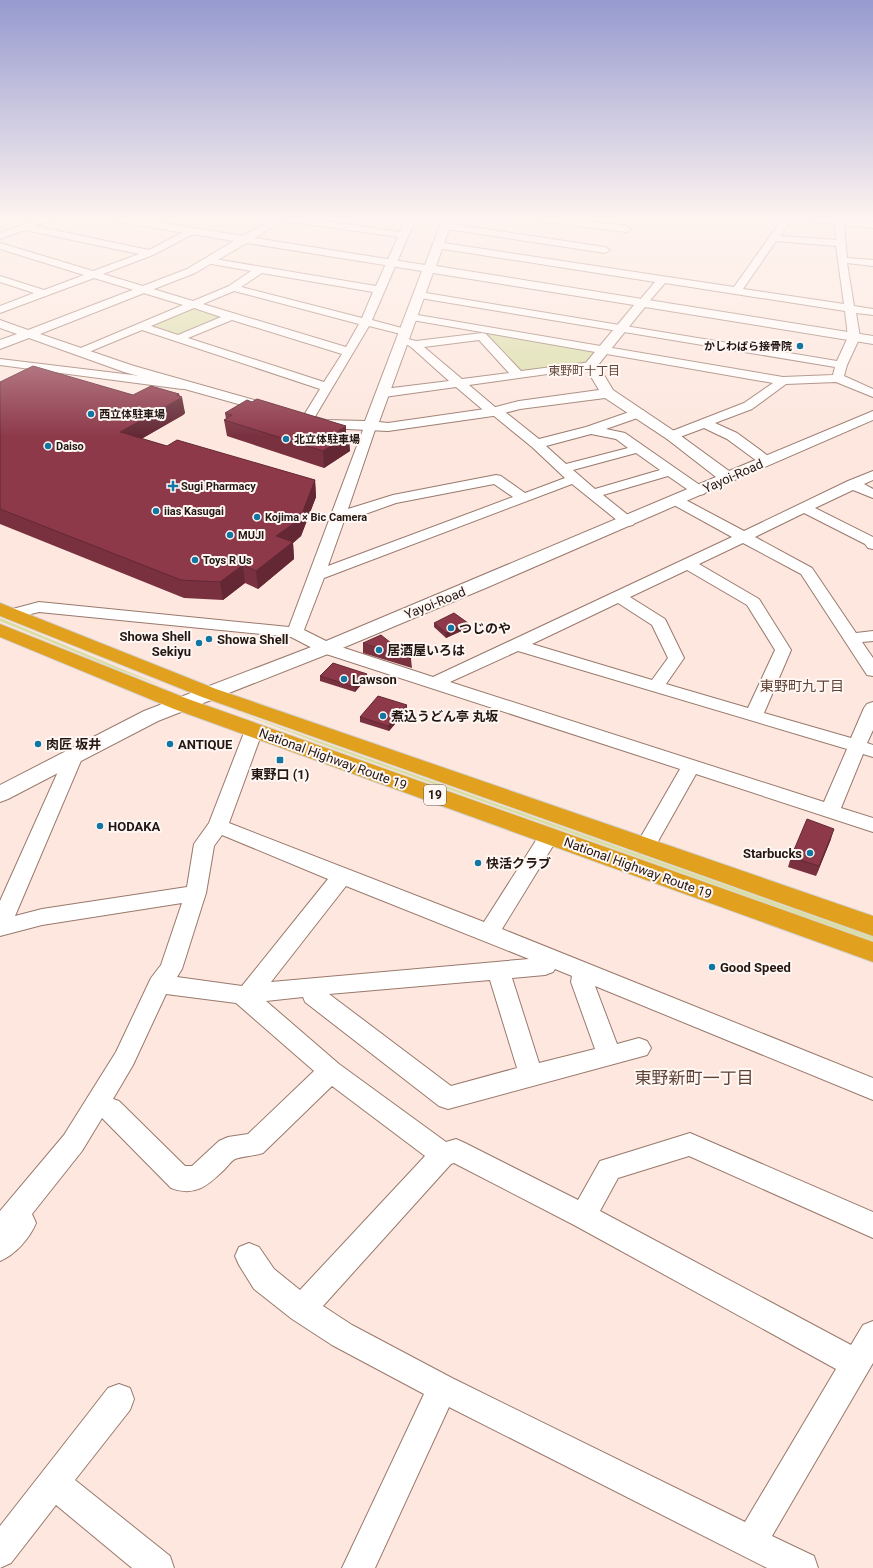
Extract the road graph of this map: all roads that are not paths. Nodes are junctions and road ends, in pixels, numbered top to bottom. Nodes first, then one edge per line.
1 (37, 291) edge
2 (48, 291) edge
3 (136, 291) edge
4 (148, 291) edge
5 (225, 291) edge
6 (245, 291) edge
7 (378, 291) edge
8 (421, 291) edge
9 (575, 291) edge
10 (652, 291) edge
11 (744, 291) edge
12 (847, 291) edge
13 (43, 293) junction
14 (420, 295) junction
15 (643, 302) junction
16 (191, 305) junction
17 (849, 308) junction
18 (0, 310) edge
19 (873, 312) edge
20 (229, 317) junction
21 (412, 317) junction
22 (364, 323) junction
23 (0, 324) edge
24 (140, 326) junction
25 (622, 328) junction
26 (486, 333) junction
27 (28, 334) junction
28 (404, 336) junction
29 (854, 337) junction
30 (177, 339) junction
31 (873, 340) edge
32 (0, 345) edge
33 (415, 345) junction
34 (604, 349) junction
35 (80, 352) junction
36 (349, 352) junction
37 (0, 362) edge
38 (591, 365) junction
39 (841, 365) junction
40 (518, 375) junction
41 (838, 378) junction
42 (783, 381) junction
43 (458, 384) junction
44 (182, 385) junction
45 (326, 387) junction
46 (384, 393) junction
47 (608, 393) junction
48 (873, 393) edge
49 (494, 411) junction
50 (639, 413) junction
51 (873, 415) edge
52 (307, 420) junction
53 (704, 423) junction
54 (370, 426) junction
55 (591, 430) junction
56 (672, 436) junction
57 (537, 444) junction
58 (638, 449) junction
59 (766, 461) junction
60 (562, 469) junction
61 (670, 471) junction
62 (873, 475) edge
63 (728, 478) junction
64 (574, 479) junction
65 (853, 484) junction
66 (699, 491) junction
67 (592, 494) junction
68 (873, 494) edge
69 (523, 498) junction
70 (677, 501) junction
71 (804, 508) junction
72 (340, 513) junction
73 (628, 522) junction
74 (743, 537) junction
75 (873, 545) edge
76 (687, 563) junction
77 (317, 575) junction
78 (618, 596) junction
79 (4, 618) edge
80 (295, 632) junction
81 (873, 636) edge
82 (852, 638) junction
83 (516, 645) junction
84 (326, 648) junction
85 (873, 671) edge
86 (434, 683) junction
87 (656, 686) junction
88 (210, 693) junction
89 (181, 704) junction
90 (873, 708) edge
91 (754, 715) junction
92 (254, 730) junction
93 (865, 749) edge
94 (74, 756) junction
95 (691, 766) junction
96 (0, 794) edge
97 (830, 812) junction
98 (873, 825) edge
99 (218, 826) junction
100 (549, 836) junction
101 (645, 847) junction
102 (342, 876) junction
103 (196, 893) junction
104 (0, 926) edge
105 (873, 926) edge
106 (489, 933) junction
107 (873, 952) edge
108 (549, 958) junction
109 (498, 970) junction
110 (585, 972) junction
111 (159, 984) junction
112 (311, 987) junction
113 (245, 994) junction
114 (639, 1048) dead end
115 (609, 1054) junction
116 (331, 1071) junction
117 (531, 1075) junction
118 (873, 1089) edge
119 (104, 1107) junction
120 (443, 1155) junction
121 (583, 1216) junction
122 (873, 1225) edge
123 (0, 1230) edge
124 (0, 1248) edge
125 (249, 1256) dead end
126 (302, 1309) junction
127 (873, 1335) edge
128 (856, 1364) junction
129 (442, 1388) junction
130 (119, 1399) dead end
131 (54, 1483) junction
132 (751, 1542) junction
133 (0, 1552) edge
134 (158, 1568) edge
135 (358, 1568) edge
136 (802, 1568) edge

1 - 13 street
2 - 13 street
3 - 27 street
4 - 16 street
5 - 16 street
6 - 22 street
7 - 22 street
8 - 14 street
9 - 15 street
10 - 15 street
11 - 17 street
12 - 17 street
13 - 18 street
14 - 21 street
14 - 25 street
15 - 25 street
15 - 29 street
16 - 20 street
16 - 24 street
17 - 19 street
17 - 29 street
20 - 30 street
20 - 36 street
21 - 26 street
21 - 28 street
22 - 28 street
22 - 36 street
23 - 27 street
24 - 30 street
24 - 35 street
25 - 34 street
25 - 39 street
26 - 33 street
26 - 34 street
26 - 40 street
27 - 32 street
27 - 35 street
28 - 33 street
28 - 46 street
29 - 31 street
29 - 39 street
30 - 45 street
33 - 43 street
34 - 38 street
34 - 42 street
35 - 44 street
36 - 45 street
37 - 44 street
38 - 40 street
38 - 47 street
39 - 41 street
40 - 43 street
41 - 42 street
41 - 48 street
42 - 53 street
43 - 46 street
43 - 49 street
44 - 52 street
45 - 52 street
46 - 54 street
47 - 49 street
47 - 50 street
49 - 54 street
49 - 57 street
50 - 55 street
50 - 56 street
51 - 59 street, Yayoi-Road
52 - 54 street
53 - 56 street
53 - 59 street
54 - 72 street
55 - 57 street
55 - 58 street
56 - 63 street
57 - 60 street
58 - 60 street
58 - 61 street
59 - 63 street, Yayoi-Road
60 - 64 street
61 - 66 street
61 - 67 street
62 - 65 street
63 - 66 street, Yayoi-Road
64 - 67 street
64 - 69 street
65 - 68 street
65 - 71 street
66 - 70 street, Yayoi-Road
67 - 73 street
69 - 72 street
69 - 77 street
70 - 73 street, Yayoi-Road
70 - 74 street
71 - 74 street
71 - 75 street
72 - 77 street
73 - 84 street, Yayoi-Road
74 - 76 street
74 - 82 street
76 - 78 street
76 - 91 street
77 - 80 street
78 - 83 street
78 - 87 street
79 - 80 street
79 - 88 highway, National Highway Route 19 / 19
79 - 89 highway, National Highway Route 19 / 19
80 - 84 street
81 - 82 street
82 - 85 street
83 - 86 street
83 - 87 street
84 - 86 street
84 - 88 street, Yayoi-Road
86 - 95 street
87 - 91 street
88 - 89 street, Yayoi-Road
88 - 101 highway, National Highway Route 19 / 19
89 - 92 highway, National Highway Route 19 / 19
89 - 94 street, Yayoi-Road
90 - 93 street
91 - 93 street
92 - 99 street
92 - 100 highway, National Highway Route 19 / 19
93 - 97 street
94 - 96 street, Yayoi-Road
94 - 104 street
95 - 97 street
95 - 101 street
97 - 98 street
99 - 102 street
99 - 103 street
100 - 106 street
100 - 107 highway, National Highway Route 19 / 19
101 - 105 highway, National Highway Route 19 / 19
102 - 106 street
102 - 113 street
103 - 104 street
103 - 111 street
106 - 108 street
108 - 109 street
108 - 110 street
109 - 112 street
109 - 117 street
110 - 115 street
110 - 118 street
111 - 113 street
111 - 119 street
112 - 113 street
112 - 117 street
113 - 116 street
114 - 115 street
115 - 117 street
116 - 119 street
116 - 120 street
119 - 123 street
119 - 124 street
120 - 121 street
120 - 126 street
121 - 122 street
121 - 128 street
125 - 126 street
126 - 129 street
127 - 128 street
128 - 132 street
129 - 132 street
129 - 135 street
130 - 131 street
131 - 133 street
131 - 134 street
132 - 136 street

